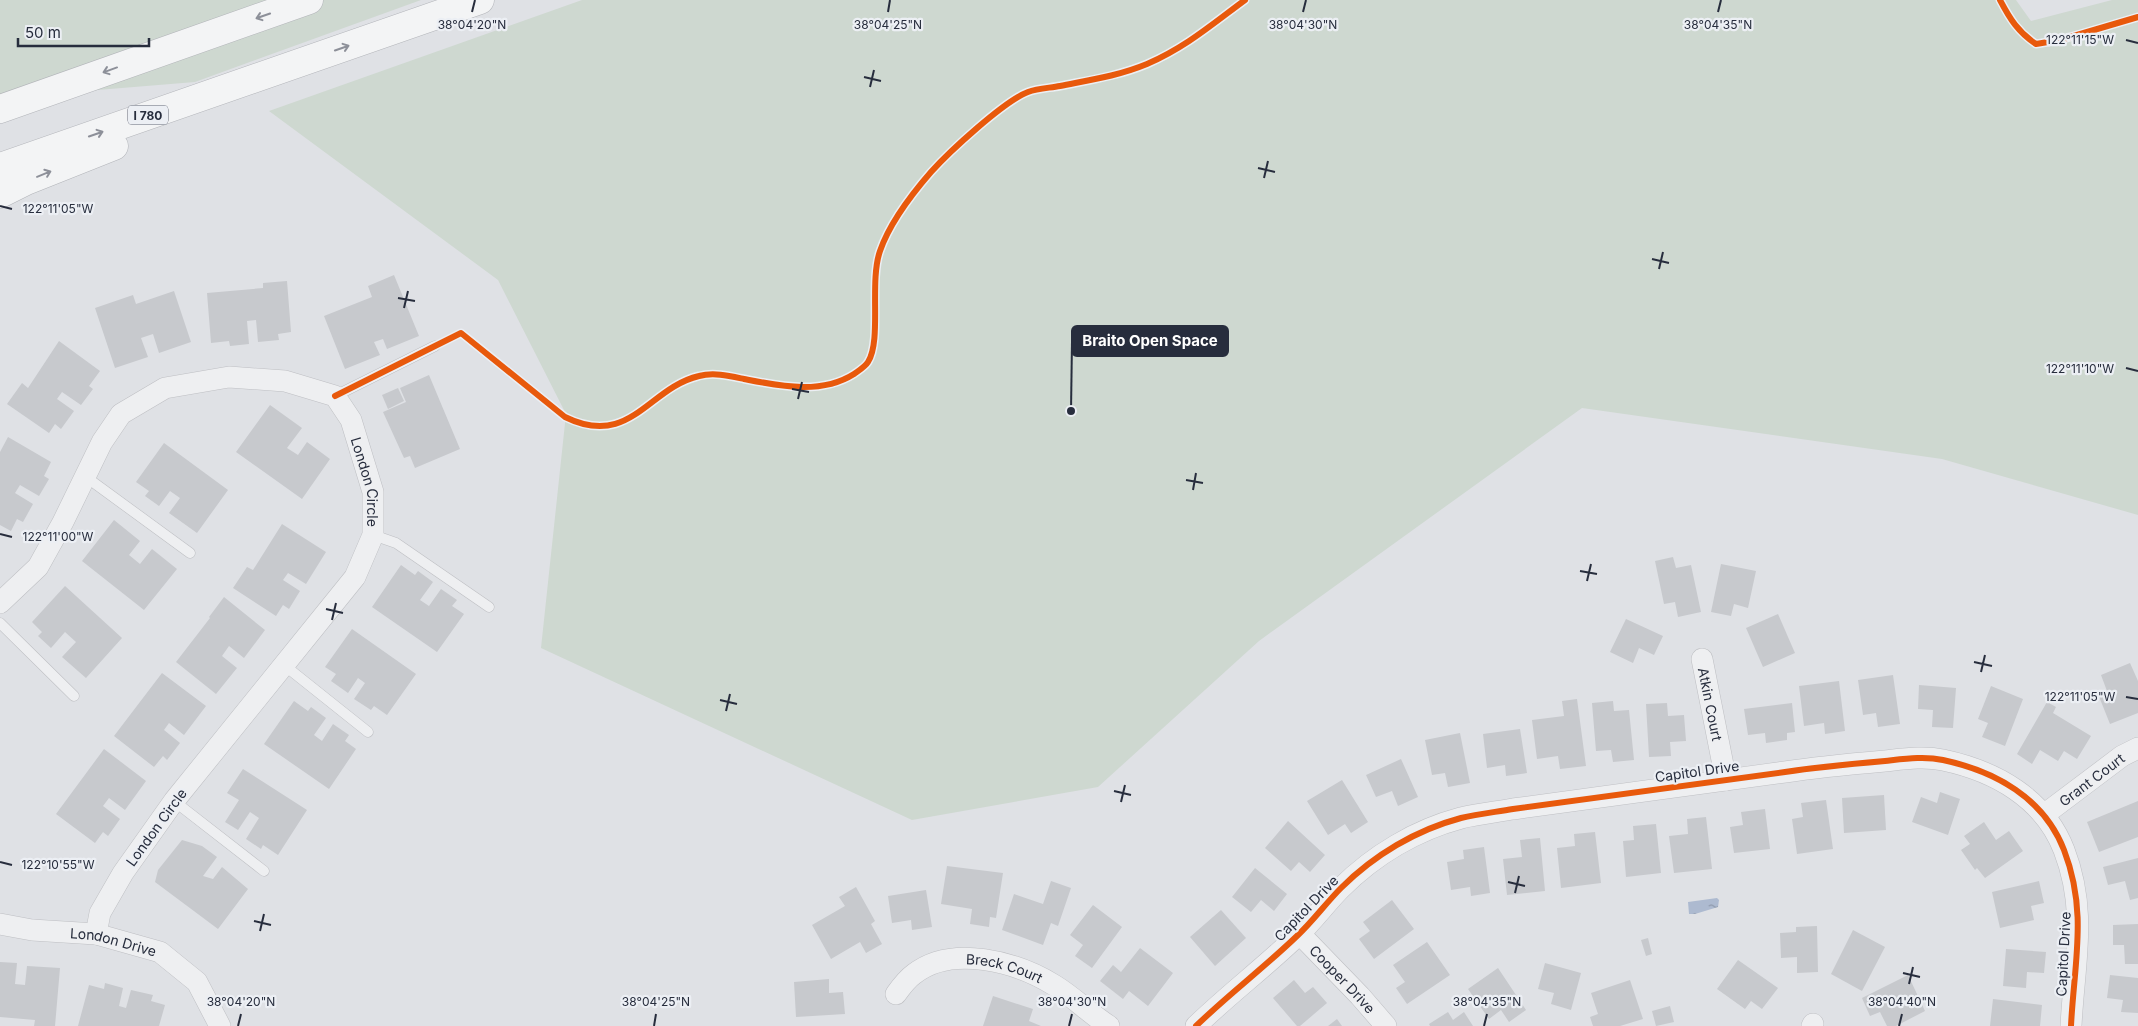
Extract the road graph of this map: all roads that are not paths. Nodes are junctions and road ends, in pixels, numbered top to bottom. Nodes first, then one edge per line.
1 (309, 0) edge
2 (480, 0) edge
3 (296, 64) junction
4 (6, 106) edge
5 (0, 166) edge
6 (0, 194) edge
7 (435, 346) dead end
8 (335, 396) junction
9 (86, 477) junction
10 (373, 535) junction
11 (190, 553) dead end
12 (0, 604) edge
13 (490, 607) dead end
14 (0, 623) edge
15 (1702, 659) dead end
16 (284, 665) junction
17 (74, 696) dead end
18 (368, 732) dead end
19 (2138, 748) edge
20 (1726, 780) junction
21 (174, 801) junction
22 (2044, 814) junction
23 (264, 871) dead end
24 (0, 924) edge
25 (96, 934) junction
26 (1300, 934) junction
27 (896, 994) dead end
28 (220, 1026) edge
29 (1109, 1026) edge
30 (1196, 1026) edge
31 (1386, 1026) edge
32 (2071, 1026) edge

1 -> 4 highway
3 -> 2 highway, I 780
5 -> 3 highway, I 780
6 -> 3 highway
7 - 8 lane
8 - 9 street
8 - 10 street, London Circle
9 - 11 lane
9 - 12 street
10 - 13 lane
10 - 16 street, London Circle
14 - 17 lane
15 - 20 street, Atkin Court
16 - 18 lane
16 - 21 street, London Circle
19 - 22 street, Grant Court
20 - 22 street, Capitol Drive
20 - 26 street, Capitol Drive
21 - 23 lane
21 - 25 street, London Circle
22 - 32 street, Capitol Drive
24 - 25 street, London Drive
25 - 28 street, London Drive
26 - 30 street, Capitol Drive
26 - 31 street, Cooper Drive
27 - 29 street, Breck Court

